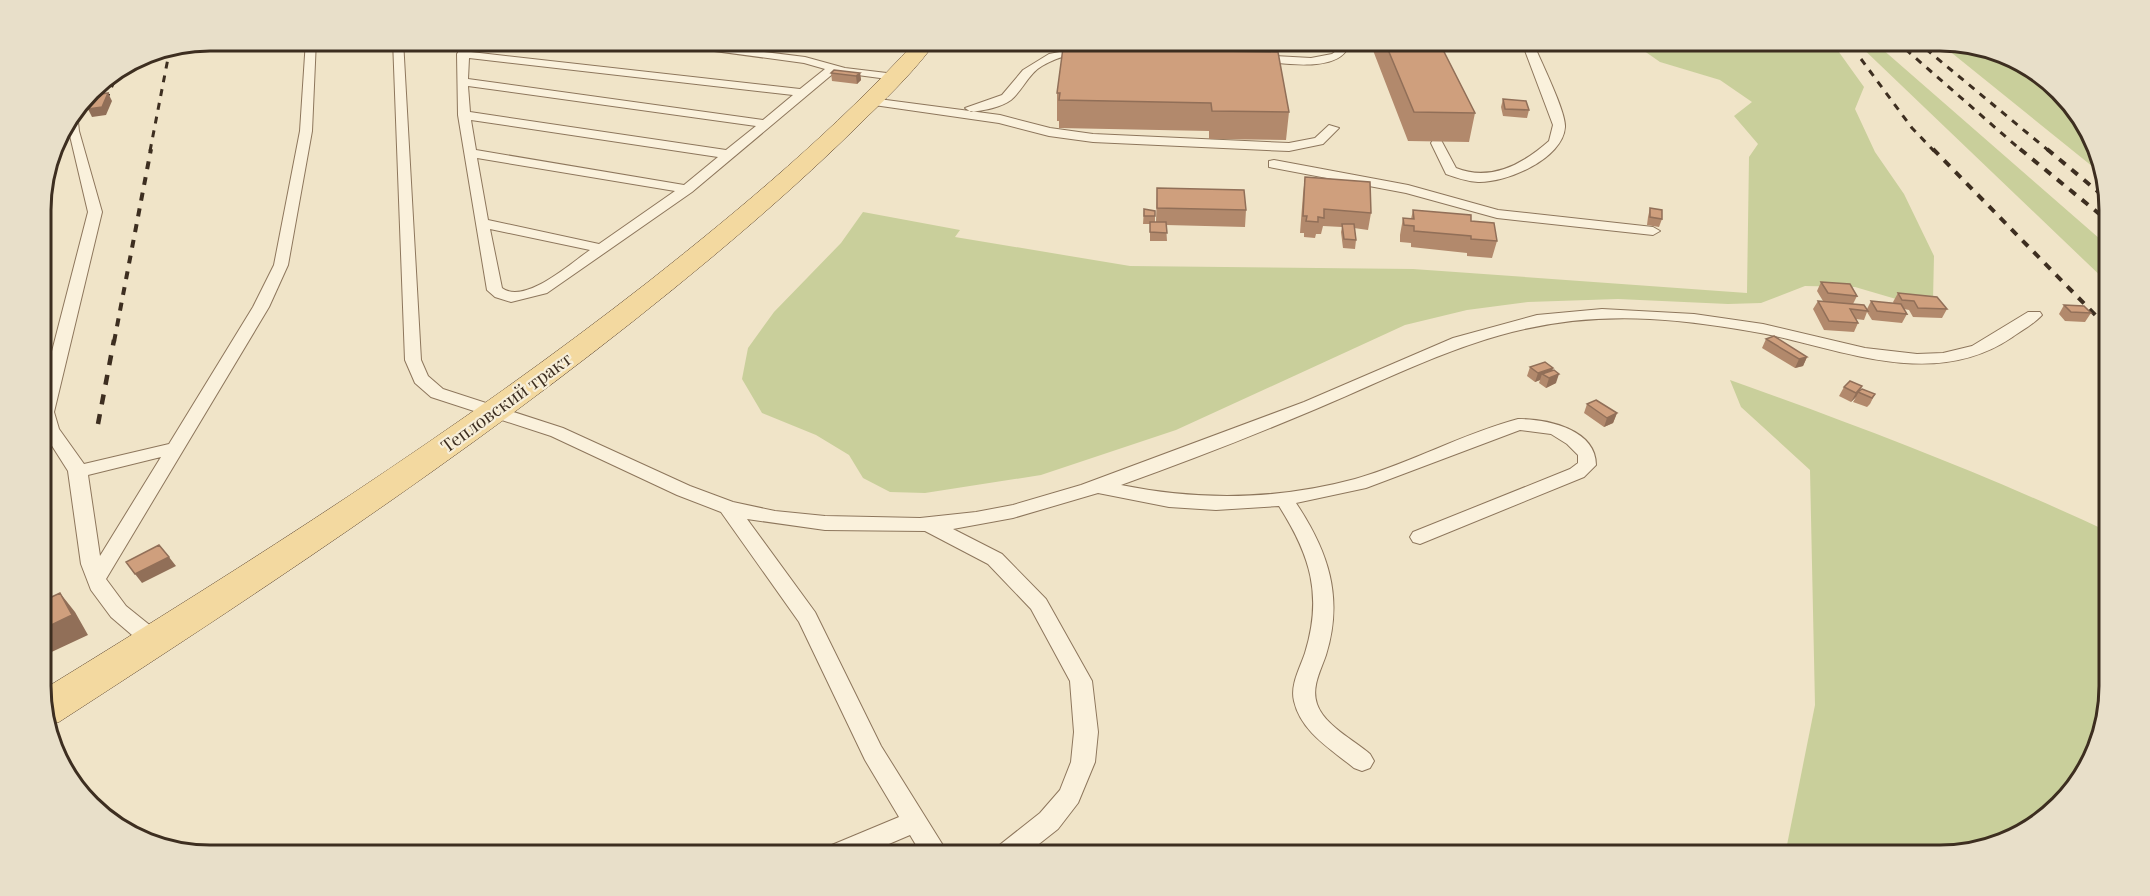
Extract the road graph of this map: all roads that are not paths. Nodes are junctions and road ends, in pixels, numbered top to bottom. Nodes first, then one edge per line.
1 (310, 51) edge
2 (398, 51) edge
3 (464, 51) edge
4 (730, 51) edge
5 (917, 51) edge
6 (1086, 51) edge
7 (1180, 51) edge
8 (1341, 51) edge
9 (1530, 51) edge
10 (462, 54) junction
11 (1224, 56) edge
12 (1244, 57) edge
13 (832, 68) junction
14 (895, 77) junction
15 (462, 82) junction
16 (803, 93) junction
17 (871, 102) junction
18 (940, 110) junction
19 (464, 114) junction
20 (767, 124) junction
21 (1333, 128) dead end
22 (73, 130) edge
23 (1437, 142) dead end
24 (470, 153) junction
25 (731, 155) junction
26 (1274, 164) dead end
27 (687, 189) junction
28 (483, 223) junction
29 (1653, 231) dead end
30 (600, 248) junction
31 (2034, 315) dead end
32 (51, 389) edge
33 (495, 411) junction
34 (51, 433) edge
35 (175, 448) junction
36 (78, 472) junction
37 (1095, 486) junction
38 (1284, 499) junction
39 (729, 508) junction
40 (930, 525) junction
41 (1420, 537) dead end
42 (96, 579) junction
43 (154, 640) junction
44 (52, 705) edge
45 (1362, 761) dead end
46 (913, 822) junction
47 (860, 845) edge
48 (929, 845) edge
49 (1019, 845) edge

1 - 35 lane
2 - 33 lane
3 - 10 lane
4 - 13 lane
5 - 14 main road, Тепловский тракт
6 - 18 lane
7 - 11 lane
8 - 12 lane
9 - 23 lane
10 - 15 lane
10 - 16 lane
13 - 14 lane
13 - 16 lane
14 - 17 main road, Тепловский тракт
15 - 19 lane
15 - 20 lane
16 - 20 lane
17 - 18 lane
17 - 33 main road, Тепловский тракт
18 - 21 lane
19 - 24 lane
19 - 25 lane
20 - 25 lane
22 - 32 lane
24 - 27 lane
24 - 28 lane
25 - 27 lane
26 - 29 lane
27 - 30 lane
28 - 30 lane
28 - 30 lane
31 - 37 lane
33 - 39 lane
33 - 43 main road, Тепловский тракт
34 - 36 lane
35 - 36 lane
35 - 42 lane
36 - 42 lane
37 - 38 lane
37 - 40 lane
38 - 41 lane
38 - 45 lane
39 - 40 lane
39 - 46 lane
40 - 49 lane
42 - 43 lane
43 - 44 main road, Тепловский тракт
46 - 47 lane
46 - 48 lane

